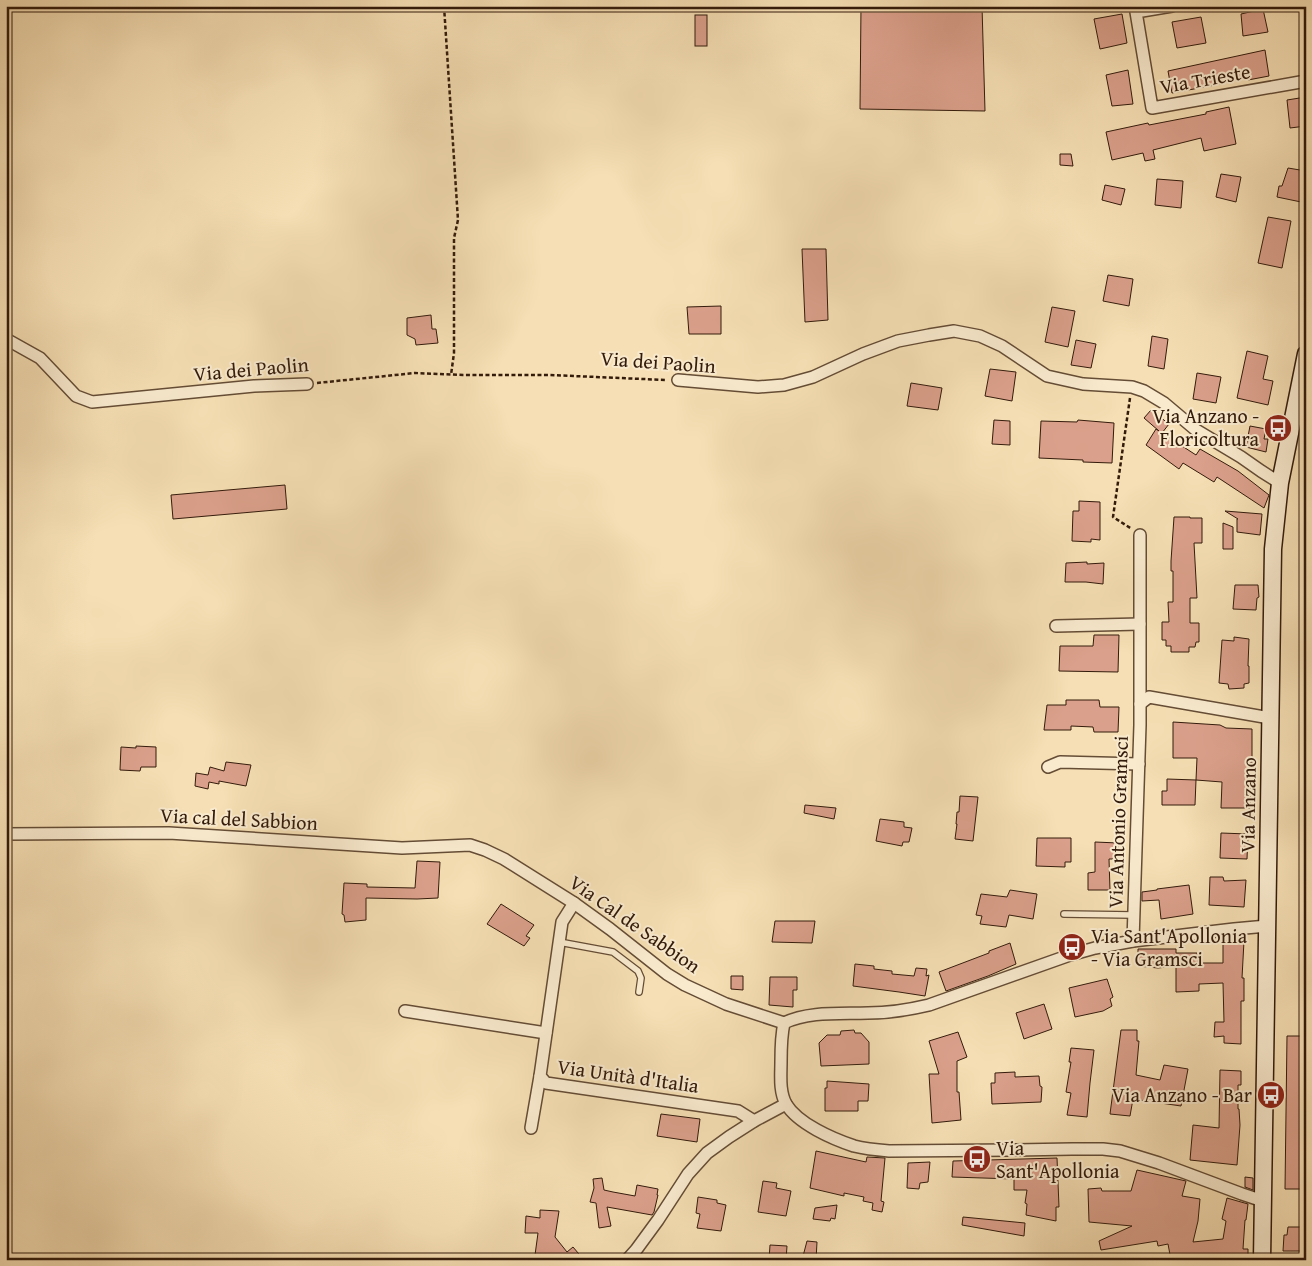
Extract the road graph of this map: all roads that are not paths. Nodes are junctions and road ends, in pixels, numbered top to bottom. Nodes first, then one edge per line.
1 (1172, 6) edge
2 (1306, 80) edge
3 (6, 339) edge
4 (1306, 354) edge
5 (678, 380) road end
6 (307, 384) road end
7 (1280, 483) junction
8 (1140, 534) road end
9 (1140, 624) junction
10 (1056, 626) dead end
11 (1140, 704) junction
12 (1270, 718) junction
13 (1139, 764) junction
14 (1048, 768) dead end
15 (6, 834) edge
16 (470, 846) joint
17 (574, 903) junction
18 (1064, 914) dead end
19 (1133, 916) junction
20 (1267, 926) junction
21 (1132, 940) junction
22 (559, 942) junction
23 (639, 992) dead end
24 (406, 1012) dead end
25 (784, 1024) junction
26 (546, 1033) junction
27 (540, 1076) junction
28 (786, 1104) junction
29 (754, 1121) junction
30 (531, 1128) dead end
31 (1263, 1200) junction
32 (627, 1260) edge
33 (1262, 1260) edge

1 - 2 street, Via Trieste
3 - 6 street, Via dei Paolin
4 - 7 main road, Via Anzano
5 - 7 street, Via dei Paolin
7 - 12 main road, Via Anzano
8 - 9 street, Via Antonio Gramsci
9 - 10 street
9 - 11 street, Via Antonio Gramsci
11 - 12 street
11 - 13 street, Via Antonio Gramsci
12 - 20 main road, Via Anzano
13 - 14 street
13 - 19 street, Via Antonio Gramsci
15 - 16 street, Via cal del Sabbion
16 - 17 street, Via Cal de Sabbion
17 - 22 street, Via Unità d'Italia
17 - 25 street, Via Cal de Sabbion
18 - 19 lane
19 - 21 street, Via Antonio Gramsci
20 - 21 street
20 - 31 main road, Via Anzano
21 - 25 street
22 - 23 lane
22 - 26 street, Via Unità d'Italia
24 - 26 street, Via Unità d'Italia
25 - 28 street
26 - 27 street, Via Unità d'Italia
27 - 29 street, Via Unità d'Italia
27 - 30 street
28 - 29 street
28 - 31 street
29 - 32 street
31 - 33 main road, Via Anzano

